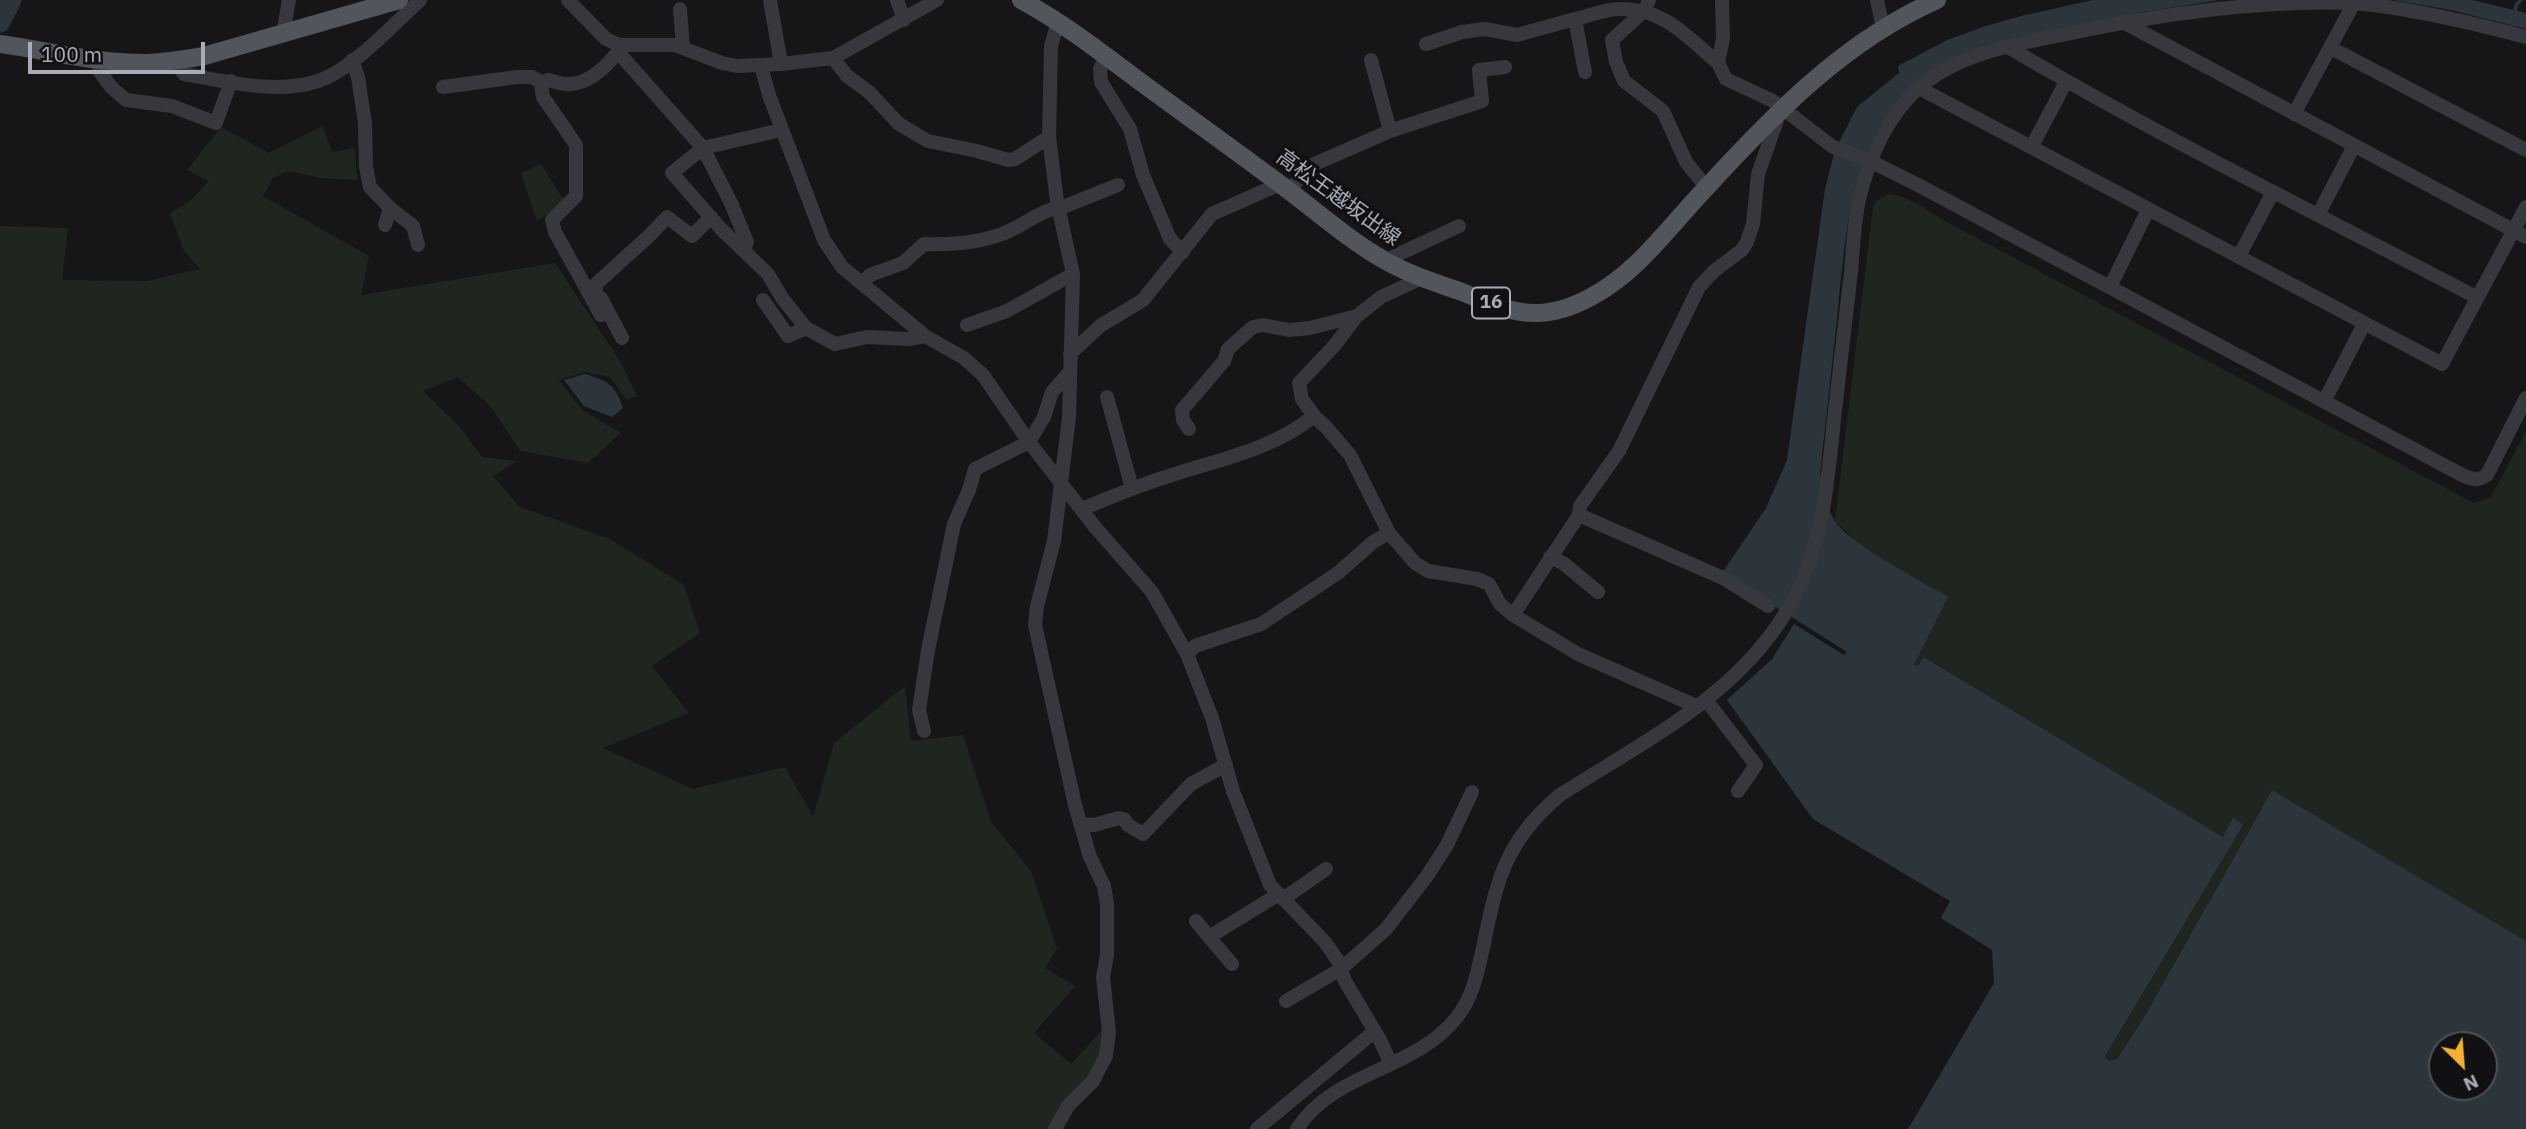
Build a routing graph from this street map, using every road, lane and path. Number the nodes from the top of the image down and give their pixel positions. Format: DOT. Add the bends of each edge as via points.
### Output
graph roads {
  1 [pos="289,0"];
  2 [pos="399,0"];
  3 [pos="419,0"];
  4 [pos="568,0"];
  5 [pos="770,0"];
  6 [pos="897,0"];
  7 [pos="937,0"];
  8 [pos="1722,0"];
  9 [pos="1877,0"];
  10 [pos="1937,0"];
  11 [pos="1032,3"];
  12 [pos="2354,3"];
  13 [pos="1647,5"];
  14 [pos="680,9"];
  15 [pos="1575,19"];
  16 [pos="904,20"];
  17 [pos="1058,22"];
  18 [pos="2123,22"];
  19 [pos="1883,28"];
  20 [pos="283,34"];
  21 [pos="2526,37"];
  22 [pos="0,44"];
  23 [pos="1426,44"];
  24 [pos="2008,47"];
  25 [pos="683,48"];
  26 [pos="2331,48"];
  27 [pos="621,49"];
  28 [pos="1106,56"];
  29 [pos="97,58"];
  30 [pos="833,58"];
  31 [pos="352,60"];
  32 [pos="1371,60"];
  33 [pos="174,61"];
  34 [pos="1718,63"];
  35 [pos="781,64"];
  36 [pos="761,66"];
  37 [pos="1505,66"];
  38 [pos="1585,72"];
  39 [pos="231,81"];
  40 [pos="2066,82"];
  41 [pos="543,83"];
  42 [pos="443,87"];
  43 [pos="1919,88"];
  44 [pos="1782,108"];
  45 [pos="2294,114"];
  46 [pos="781,130"];
  47 [pos="1390,131"];
  48 [pos="1049,137"];
  49 [pos="2032,146"];
  50 [pos="2354,146"];
  51 [pos="703,148"];
  52 [pos="2526,150"];
  53 [pos="1867,161"];
  54 [pos="1118,185"];
  55 [pos="1706,187"];
  56 [pos="1285,188"];
  57 [pos="2273,192"];
  58 [pos="2526,207"];
  59 [pos="390,208"];
  60 [pos="1058,208"];
  61 [pos="2148,210"];
  62 [pos="2318,215"];
  63 [pos="711,217"];
  64 [pos="385,225"];
  65 [pos="1459,226"];
  66 [pos="2520,234"];
  67 [pos="418,245"];
  68 [pos="744,249"];
  69 [pos="1183,252"];
  70 [pos="2239,256"];
  71 [pos="1384,261"];
  72 [pos="1073,274"];
  73 [pos="1424,277"];
  74 [pos="862,283"];
  75 [pos="2110,287"];
  76 [pos="592,291"];
  77 [pos="2476,297"];
  78 [pos="762,300"];
  79 [pos="601,315"];
  80 [pos="1357,316"];
  81 [pos="2364,324"];
  82 [pos="967,325"];
  83 [pos="806,328"];
  84 [pos="925,336"];
  85 [pos="622,338"];
  86 [pos="1070,354"];
  87 [pos="1070,372"];
  88 [pos="1107,397"];
  89 [pos="2526,398"];
  90 [pos="2322,400"];
  91 [pos="1314,416"];
  92 [pos="1189,429"];
  93 [pos="1029,442"];
  94 [pos="1061,482"];
  95 [pos="1132,488"];
  96 [pos="1082,509"];
  97 [pos="1579,514"];
  98 [pos="1389,533"];
  99 [pos="1550,557"];
  100 [pos="1598,592"];
  101 [pos="1768,606"];
  102 [pos="1513,615"];
  103 [pos="1187,654"];
  104 [pos="1705,700"];
  105 [pos="924,731"];
  106 [pos="1226,765"];
  107 [pos="1738,791"];
  108 [pos="1472,792"];
  109 [pos="1080,824"];
  110 [pos="1326,869"];
  111 [pos="1281,896"];
  112 [pos="1196,921"];
  113 [pos="1209,937"];
  114 [pos="1232,964"];
  115 [pos="1341,969"];
  116 [pos="1286,1001"];
  117 [pos="1375,1031"];
  118 [pos="1391,1064"];
  119 [pos="1055,1129"];
  120 [pos="1257,1129"];
  121 [pos="1297,1129"];
  1 -- 20 [label="street"];
  2 -- 20 [label="main road"];
  3 -- 31 [label="street"];
  4 -- 27 [label="street"];
  5 -- 35 [label="street"];
  6 -- 16 [label="street"];
  7 -- 16 [label="street"];
  8 -- 34 [label="street"];
  9 -- 19 [label="street"];
  10 -- 19 [label="main road, 高松王越坂出線 / 16"];
  11 -- 17 [label="main road, 高松王越坂出線 / 16"];
  12 -- 18 [label="street" via="2248,5"];
  12 -- 21 [label="street"];
  12 -- 26 [label="street"];
  13 -- 15 [label="street"];
  13 -- 34 [label="street"];
  13 -- 55 [label="street" via="1612,40 1618,71 1663,111 1686,162"];
  14 -- 25 [label="street"];
  15 -- 23 [label="street" via="1517,35 1485,29"];
  15 -- 38 [label="street"];
  16 -- 30 [label="street"];
  17 -- 28 [label="main road, 高松王越坂出線 / 16"];
  17 -- 48 [label="street" via="1051,46"];
  18 -- 24 [label="street"];
  18 -- 45 [label="street"];
  19 -- 44 [label="main road, 高松王越坂出線 / 16"];
  20 -- 33 [label="main road"];
  22 -- 29 [label="main road"];
  24 -- 40 [label="street"];
  24 -- 43 [label="street" via="1968,57"];
  25 -- 27 [label="street" via="662,44"];
  25 -- 36 [label="street" via="722,63"];
  26 -- 45 [label="street"];
  26 -- 52 [label="street"];
  27 -- 41 [label="street" via="593,76 570,84"];
  27 -- 51 [label="street"];
  28 -- 56 [label="main road, 高松王越坂出線 / 16"];
  28 -- 69 [label="street" via="1101,82 1130,129 1143,175 1170,239"];
  29 -- 33 [label="main road"];
  29 -- 39 [label="street" via="100,72 126,100 172,106 216,123"];
  30 -- 35 [label="street"];
  30 -- 48 [label="street" via="899,124 928,141 1008,160"];
  31 -- 39 [label="street" via="321,80 301,85 274,87"];
  31 -- 59 [label="street" via="363,111 370,187"];
  32 -- 47 [label="street"];
  33 -- 39 [label="street" via="184,74"];
  34 -- 44 [label="street" via="1726,79"];
  35 -- 36 [label="street"];
  36 -- 46 [label="street"];
  37 -- 47 [label="street" via="1479,71 1482,101"];
  40 -- 49 [label="street"];
  40 -- 57 [label="street"];
  41 -- 42 [label="street" via="532,76"];
  41 -- 76 [label="street" via="543,97 576,145 576,197 552,220"];
  43 -- 49 [label="street"];
  43 -- 53 [label="street" via="1897,112"];
  44 -- 53 [label="street" via="1834,147"];
  44 -- 55 [label="main road, 高松王越坂出線 / 16"];
  44 -- 97 [label="street" via="1758,174 1747,242 1699,287 1619,451"];
  45 -- 50 [label="street"];
  46 -- 51 [label="street"];
  46 -- 74 [label="street" via="824,240 842,267"];
  47 -- 56 [label="street" via="1310,166"];
  48 -- 60 [label="street"];
  49 -- 61 [label="street"];
  50 -- 62 [label="street"];
  50 -- 66 [label="street"];
  51 -- 63 [label="street" via="671,173"];
  51 -- 68 [label="street" via="747,242"];
  53 -- 75 [label="street"];
  53 -- 104 [label="street" via="1858,202 1829,469 1813,553 1794,598 1764,646"];
  54 -- 60 [label="street"];
  55 -- 73 [label="main road, 高松王越坂出線 / 16" via="1636,264 1584,301 1561,309 1538,313 1513,310"];
  56 -- 69 [label="street" via="1212,214"];
  56 -- 71 [label="main road, 高松王越坂出線 / 16"];
  57 -- 62 [label="street"];
  57 -- 70 [label="street"];
  58 -- 66 [label="street"];
  59 -- 64 [label="street"];
  59 -- 67 [label="street" via="413,226"];
  60 -- 72 [label="street"];
  60 -- 74 [label="street" via="1007,232 969,243 924,244 903,263 870,275"];
  61 -- 70 [label="street"];
  61 -- 75 [label="street"];
  62 -- 77 [label="street"];
  63 -- 68 [label="street"];
  63 -- 76 [label="street" via="692,236 667,217"];
  65 -- 71 [label="street"];
  66 -- 77 [label="street"];
  68 -- 83 [label="street"];
  69 -- 86 [label="street" via="1143,300 1100,326"];
  70 -- 81 [label="street"];
  71 -- 73 [label="main road, 高松王越坂出線 / 16"];
  72 -- 82 [label="street" via="1007,312"];
  72 -- 86 [label="street"];
  73 -- 80 [label="street" via="1381,297"];
  74 -- 84 [label="street"];
  75 -- 90 [label="street"];
  76 -- 79 [label="street"];
  76 -- 85 [label="street"];
  77 -- 81 [label="street" via="2442,363"];
  78 -- 83 [label="street" via="788,336"];
  80 -- 91 [label="street" via="1299,383 1302,399"];
  80 -- 92 [label="street" via="1310,328 1253,327 1228,349 1182,410"];
  81 -- 90 [label="street"];
  83 -- 84 [label="street" via="835,344 867,337"];
  84 -- 93 [label="street" via="964,358 983,375"];
  86 -- 87 [label="street"];
  87 -- 93 [label="street" via="1052,392"];
  87 -- 94 [label="street"];
  88 -- 95 [label="street"];
  89 -- 90 [label="street" via="2487,475 2473,480"];
  91 -- 95 [label="street" via="1239,454"];
  91 -- 98 [label="street" via="1350,455"];
  93 -- 94 [label="street"];
  93 -- 105 [label="street" via="971,476 954,524 928,650 919,710"];
  94 -- 96 [label="street"];
  94 -- 109 [label="street" via="1054,541 1035,625"];
  95 -- 96 [label="street"];
  96 -- 103 [label="street" via="1152,592"];
  97 -- 99 [label="street"];
  97 -- 101 [label="street" via="1723,578"];
  98 -- 102 [label="street" via="1428,571 1489,584 1500,604"];
  98 -- 103 [label="street" via="1261,624 1195,646"];
  99 -- 100 [label="street"];
  99 -- 102 [label="street"];
  102 -- 104 [label="street" via="1578,654"];
  103 -- 106 [label="street"];
  104 -- 107 [label="street" via="1756,765"];
  104 -- 118 [label="street" via="1540,811 1506,860 1478,973 1464,1007 1441,1034"];
  106 -- 109 [label="street" via="1191,784 1143,834 1119,818"];
  106 -- 111 [label="street" via="1270,885"];
  108 -- 115 [label="street" via="1427,876 1386,929"];
  109 -- 119 [label="street" via="1107,904 1103,977 1109,1032 1106,1056 1093,1081"];
  110 -- 111 [label="street"];
  111 -- 113 [label="street"];
  111 -- 115 [label="street" via="1325,942"];
  112 -- 113 [label="street"];
  113 -- 114 [label="street"];
  115 -- 116 [label="street"];
  115 -- 117 [label="street"];
  117 -- 118 [label="street"];
  117 -- 120 [label="street"];
  118 -- 121 [label="street" via="1337,1090 1316,1105"];
}
